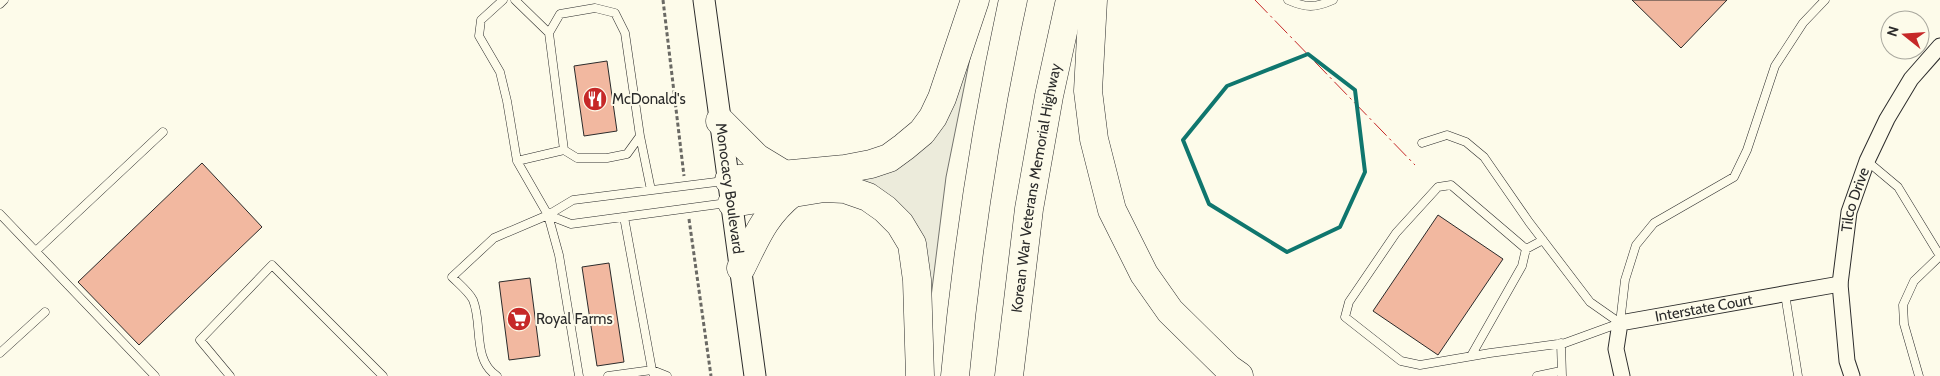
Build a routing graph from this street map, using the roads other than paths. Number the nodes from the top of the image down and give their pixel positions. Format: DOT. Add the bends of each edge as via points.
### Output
graph roads {
  1 [pos="4,0"];
  2 [pos="503,0"];
  3 [pos="516,0"];
  4 [pos="704,0"];
  5 [pos="975,0"];
  6 [pos="1013,0"];
  7 [pos="1070,0"];
  8 [pos="1093,0"];
  9 [pos="1288,0"];
  10 [pos="1333,0"];
  11 [pos="1825,0"];
  12 [pos="0,4"];
  13 [pos="549,33"];
  14 [pos="1940,46"];
  15 [pos="720,121"];
  16 [pos="163,132"];
  17 [pos="640,136"];
  18 [pos="1422,143"];
  19 [pos="564,150"];
  20 [pos="517,161"];
  21 [pos="1867,161"];
  22 [pos="789,184"];
  23 [pos="651,190"];
  24 [pos="730,192"];
  25 [pos="0,214"];
  26 [pos="548,215"];
  27 [pos="624,217"];
  28 [pos="1543,240"];
  29 [pos="1526,249"];
  30 [pos="36,251"];
  31 [pos="1940,256"];
  32 [pos="741,268"];
  33 [pos="1840,284"];
  34 [pos="1785,294"];
  35 [pos="45,312"];
  36 [pos="1620,323"];
  37 [pos="1561,344"];
  38 [pos="0,353"];
  39 [pos="1470,356"];
  40 [pos="653,373"];
  41 [pos="1561,373"];
  42 [pos="155,376"];
  43 [pos="230,376"];
  44 [pos="383,376"];
  45 [pos="496,376"];
  46 [pos="579,376"];
  47 [pos="608,376"];
  48 [pos="667,376"];
  49 [pos="755,376"];
  50 [pos="920,376"];
  51 [pos="955,376"];
  52 [pos="1009,376"];
  53 [pos="1239,376"];
  54 [pos="1537,376"];
  55 [pos="1622,376"];
  56 [pos="1798,376"];
  57 [pos="1852,376"];
  58 [pos="1919,376"];
  1 -- 12 [label="lane"];
  2 -- 20 [label="lane" via="481,20 479,36 500,72"];
  3 -- 13 [label="lane"];
  4 -- 15 [label="main road, Monocacy Boulevard"];
  5 -- 22 [label="highway" via="942,98 922,132 889,158"];
  6 -- 51 [label="highway" via="975,200"];
  7 -- 52 [label="highway, Korean War Veterans Memorial Highway" via="1029,209"];
  8 -- 53 [label="highway" via="1088,91 1094,139 1112,210 1144,274 1170,311"];
  9 -- 10 [label="lane" via="1308,7"];
  11 -- 36 [label="lane" via="1803,23 1775,66 1747,150 1734,177 1654,223 1636,246 1625,280"];
  13 -- 17 [label="lane" via="560,14 595,8 615,13 625,33"];
  13 -- 19 [label="lane"];
  14 -- 21 [label="street, Tilco Drive" via="1911,79"];
  15 -- 22 [label="highway" via="756,158"];
  15 -- 24 [label="main road, Monocacy Boulevard"];
  16 -- 30 [label="lane"];
  17 -- 19 [label="lane" via="627,154 607,158 577,158"];
  17 -- 23 [label="lane"];
  18 -- 28 [label="lane" via="1447,136 1466,142 1484,157"];
  19 -- 20 [label="lane"];
  20 -- 26 [label="lane"];
  21 -- 31 [label="lane" via="1898,187"];
  21 -- 33 [label="street, Tilco Drive" via="1849,212"];
  22 -- 24 [label="highway"];
  22 -- 32 [label="highway" via="767,216"];
  22 -- 50 [label="highway" via="845,189 868,197 900,224 912,244 917,280"];
  23 -- 24 [label="lane"];
  23 -- 26 [label="lane" via="573,200"];
  24 -- 27 [label="lane"];
  24 -- 32 [label="main road, Monocacy Boulevard"];
  25 -- 30 [label="lane"];
  26 -- 27 [label="lane" via="571,224"];
  26 -- 45 [label="lane" via="494,238 452,277 472,297 482,356 488,371"];
  26 -- 46 [label="lane" via="559,255"];
  27 -- 40 [label="lane"];
  28 -- 29 [label="lane"];
  28 -- 36 [label="lane" via="1590,302"];
  29 -- 39 [label="lane" via="1522,266"];
  29 -- 39 [label="lane" via="1450,185 1438,187 1396,233 1349,302 1345,318 1401,361 1420,365"];
  30 -- 42 [label="lane"];
  31 -- 58 [label="lane" via="1914,281 1903,305 1904,324"];
  32 -- 49 [label="main road, Monocacy Boulevard"];
  33 -- 34 [label="street, Interstate Court"];
  33 -- 57 [label="street, Tilco Drive" via="1847,361"];
  34 -- 36 [label="street, Interstate Court"];
  34 -- 56 [label="lane"];
  35 -- 38 [label="lane"];
  36 -- 37 [label="lane"];
  36 -- 55 [label="street" via="1616,349"];
  37 -- 39 [label="lane"];
  37 -- 41 [label="lane"];
  40 -- 47 [label="lane"];
  40 -- 48 [label="lane"];
  41 -- 54 [label="lane"];
  43 -- 44 [label="lane" via="200,340 272,265"];
}
